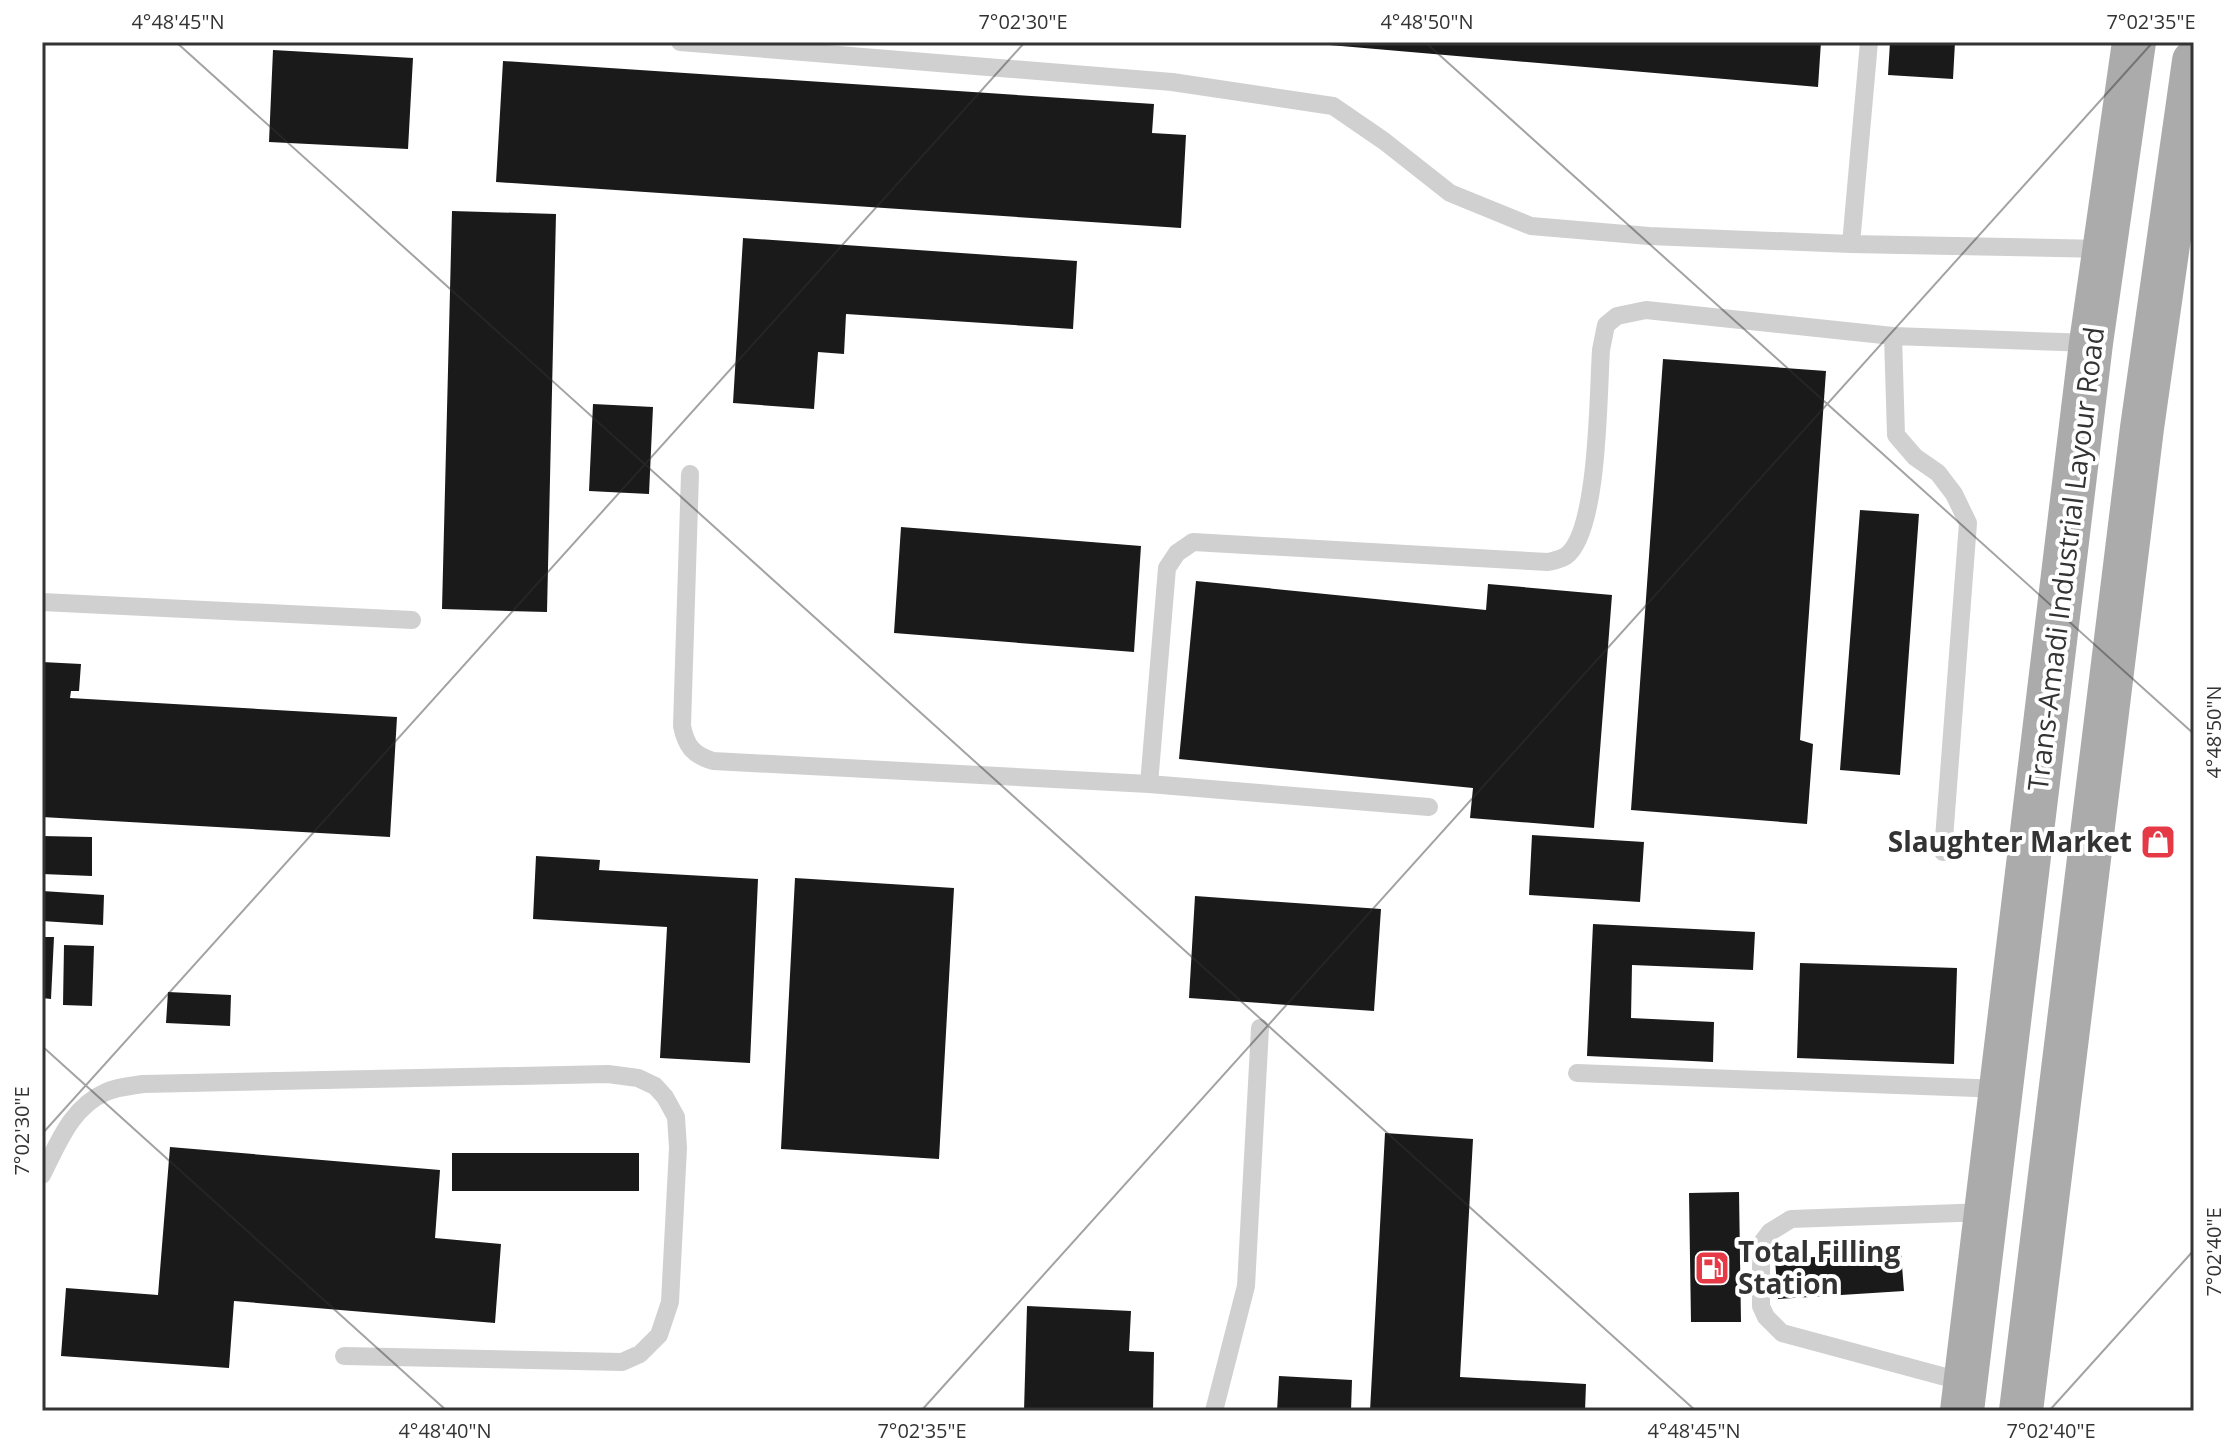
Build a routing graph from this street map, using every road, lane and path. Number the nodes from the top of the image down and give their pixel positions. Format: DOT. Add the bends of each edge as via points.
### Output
graph roads {
  1 [pos="680,42"];
  2 [pos="1869,42"];
  3 [pos="2134,42"];
  4 [pos="2194,61"];
  5 [pos="1851,244"];
  6 [pos="2104,249"];
  7 [pos="1893,336"];
  8 [pos="2091,343"];
  9 [pos="690,474"];
  10 [pos="42,602"];
  11 [pos="412,620"];
  12 [pos="1149,784"];
  13 [pos="1429,807"];
  14 [pos="1943,852"];
  15 [pos="1260,1028"];
  16 [pos="1577,1073"];
  17 [pos="2003,1089"];
  18 [pos="42,1175"];
  19 [pos="1987,1212"];
  20 [pos="344,1356"];
  21 [pos="2027,1368"];
  22 [pos="1958,1385"];
  23 [pos="1214,1411"];
  24 [pos="2021,1411"];
  25 [pos="2035,1411"];
  1 -- 5 [label="lane" via="1172,82 1333,106 1450,193 1531,226"];
  2 -- 5 [label="lane"];
  3 -- 6 [label="main road, Trans-Amadi Industrial Layour Road"];
  4 -- 21 [label="main road" via="2142,428"];
  5 -- 6 [label="lane"];
  6 -- 8 [label="main road, Trans-Amadi Industrial Layour Road"];
  7 -- 8 [label="lane"];
  7 -- 12 [label="lane" via="1646,310 1617,316 1606,325 1601,350 1589,509 1579,539 1566,556 1548,562 1193,542 1167,568"];
  7 -- 14 [label="lane" via="1896,435 1938,473 1968,523"];
  8 -- 17 [label="main road, Trans-Amadi Industrial Layour Road"];
  9 -- 12 [label="lane" via="682,726 686,744 697,756 713,761"];
  10 -- 11 [label="lane"];
  12 -- 13 [label="lane"];
  15 -- 23 [label="lane" via="1246,1286"];
  16 -- 17 [label="lane"];
  17 -- 19 [label="main road, Trans-Amadi Industrial Layour Road"];
  18 -- 20 [label="lane" via="67,1125 87,1102 108,1091 143,1084 608,1074 638,1078 665,1097 676,1117 678,1148 670,1302 659,1335 640,1354 622,1362"];
  19 -- 22 [label="main road, Trans-Amadi Industrial Layour Road"];
  19 -- 22 [label="lane" via="1791,1219 1761,1244 1761,1306 1782,1333"];
  21 -- 24 [label="main road"];
  21 -- 25 [label="main road"];
}
